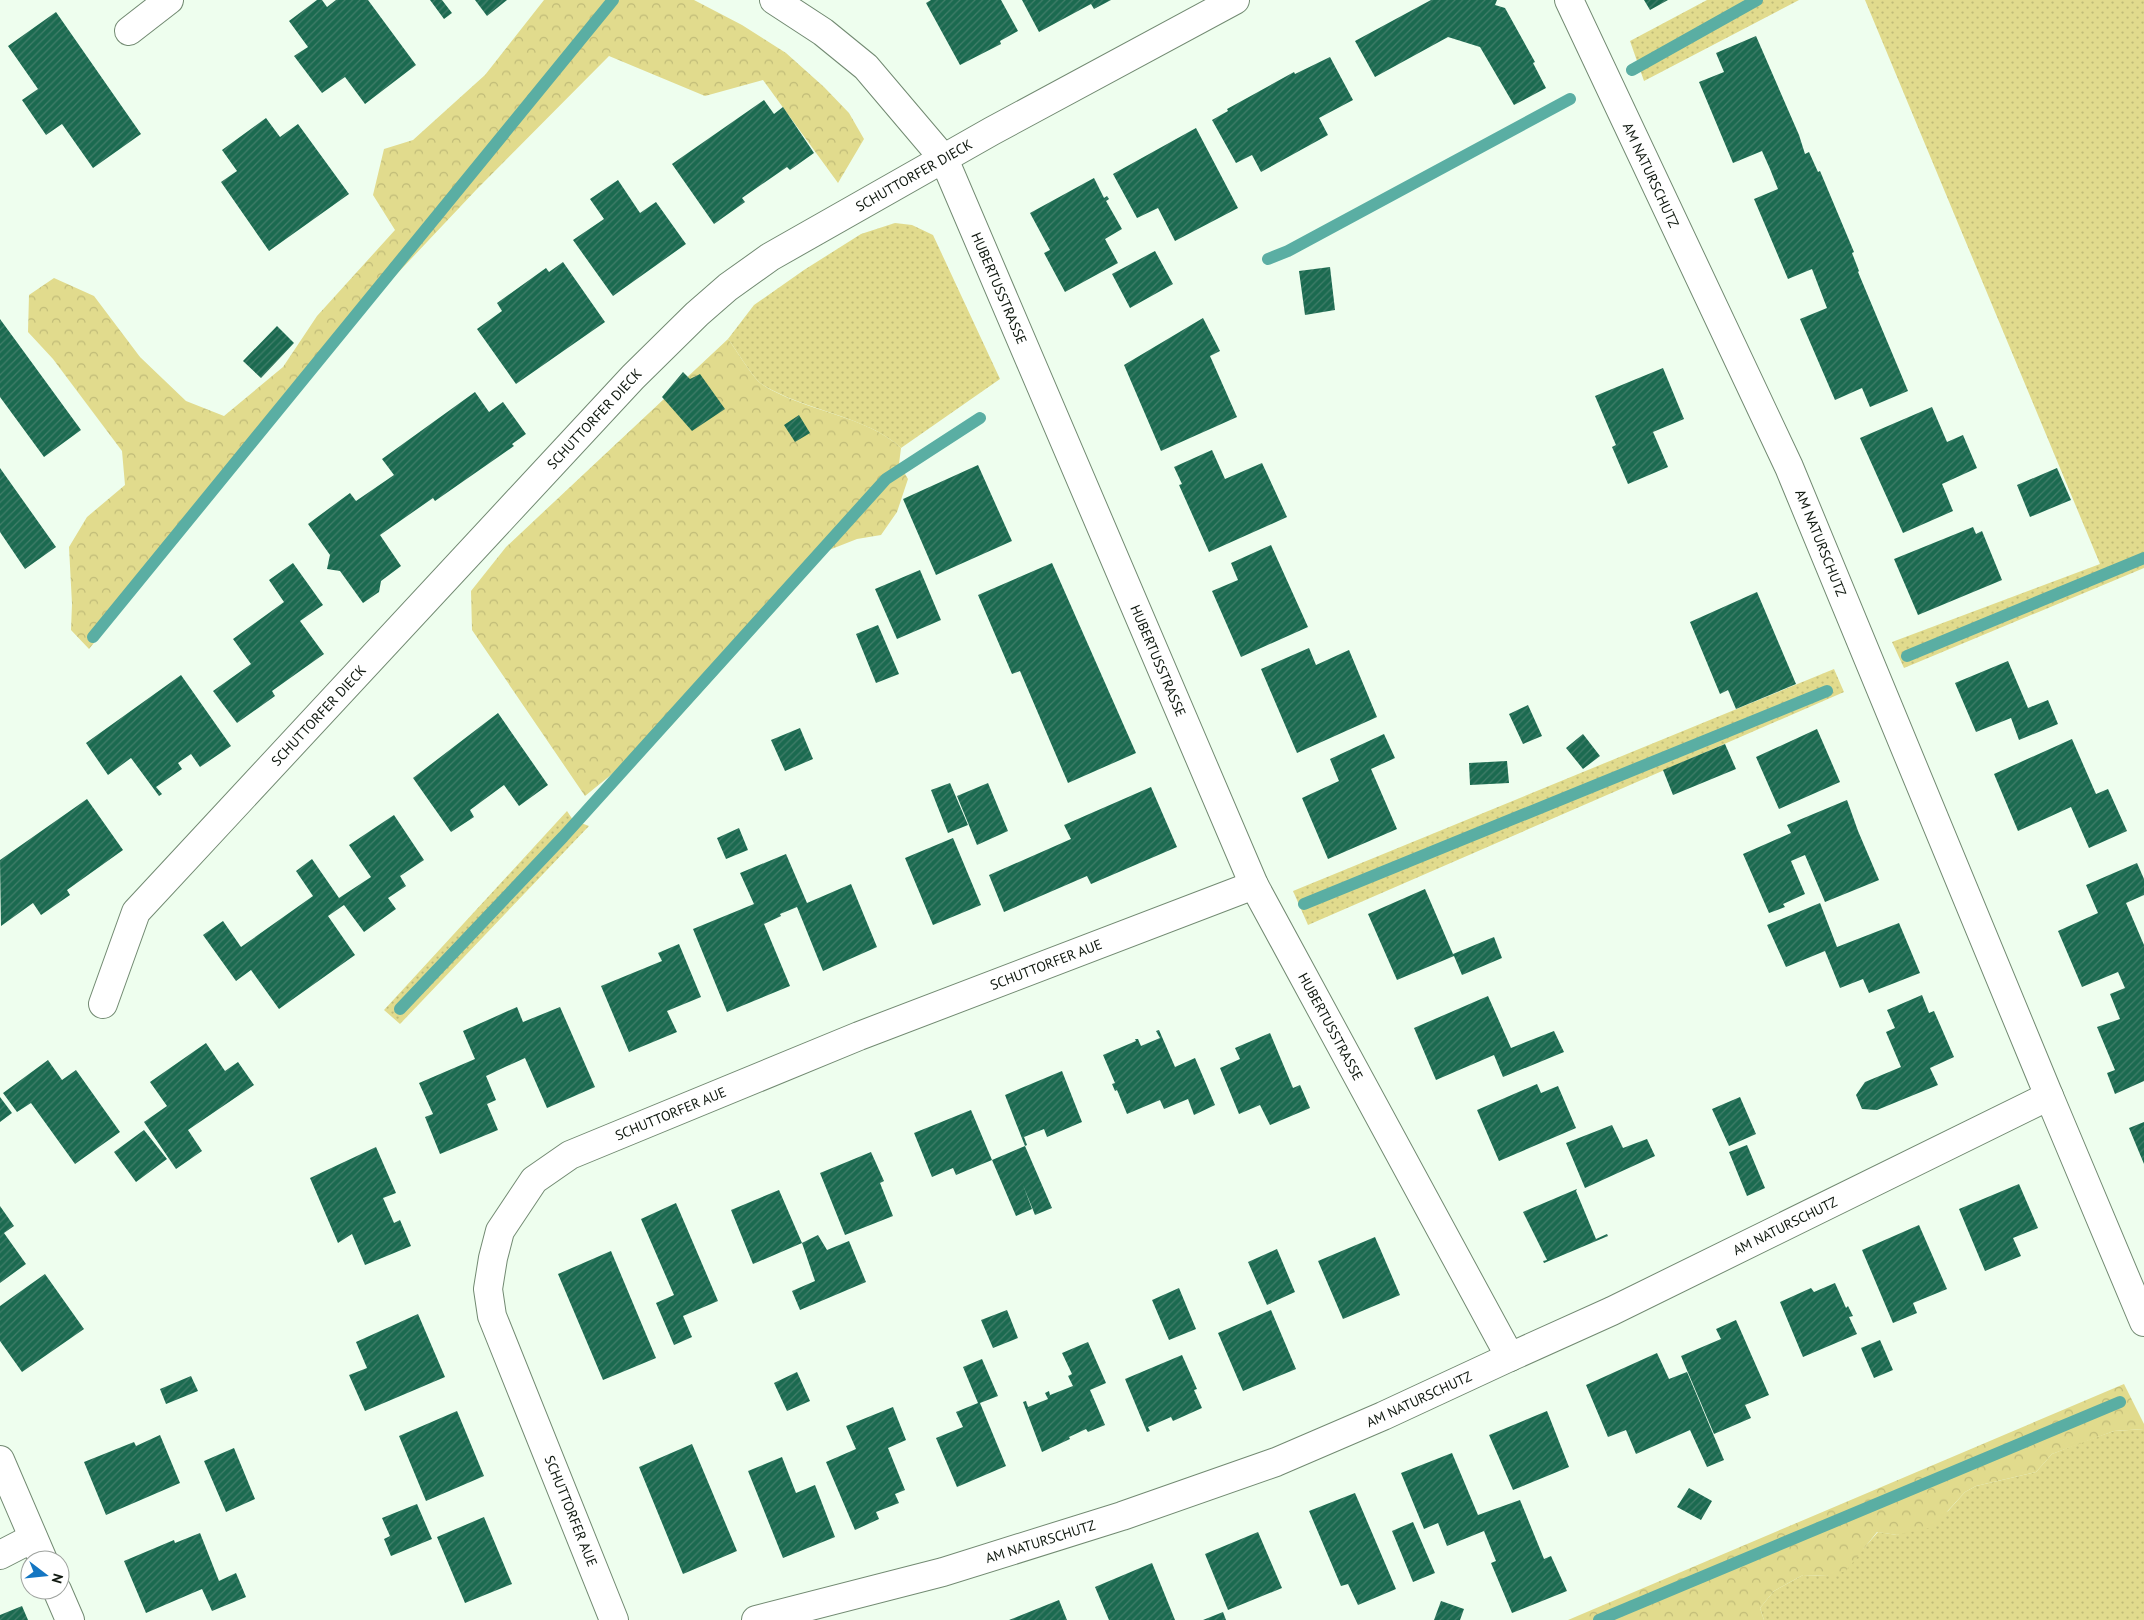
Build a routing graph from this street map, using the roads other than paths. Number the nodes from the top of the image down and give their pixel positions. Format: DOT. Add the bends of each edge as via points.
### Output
graph roads {
  1 [pos="169,0"];
  2 [pos="774,0"];
  3 [pos="1235,0"];
  4 [pos="1569,0"];
  5 [pos="129,31"];
  6 [pos="944,159"];
  7 [pos="1254,885"];
  8 [pos="104,1004"];
  9 [pos="2049,1096"];
  10 [pos="2144,1322"];
  11 [pos="1510,1357"];
  12 [pos="0,1460"];
  13 [pos="38,1549"];
  14 [pos="0,1555"];
  15 [pos="61,1600"];
  16 [pos="70,1620"];
  17 [pos="614,1620"];
  18 [pos="756,1620"];
  1 -- 5 [label="street"];
  2 -- 6 [label="street, HUBERTUSSTRASSE" via="823,32 866,67"];
  3 -- 6 [label="street, SCHUTTORFER DIECK"];
  4 -- 9 [label="street, AM NATURSCHUTZ" via="1789,466"];
  6 -- 7 [label="street, HUBERTUSSTRASSE"];
  6 -- 8 [label="street, SCHUTTORFER DIECK" via="770,257 697,314 633,377 136,912"];
  7 -- 11 [label="street, HUBERTUSSTRASSE"];
  7 -- 17 [label="street, SCHUTTORFER AUE" via="814,1055 570,1155 534,1180 500,1231 488,1289 492,1316"];
  9 -- 10 [label="street, AM NATURSCHUTZ"];
  9 -- 11 [label="street, AM NATURSCHUTZ" via="1612,1311"];
  11 -- 18 [label="street, AM NATURSCHUTZ" via="1276,1462 1122,1516 943,1572"];
  12 -- 13 [label="street"];
  13 -- 14 [label="street"];
  15 -- 16 [label="street"];
}
